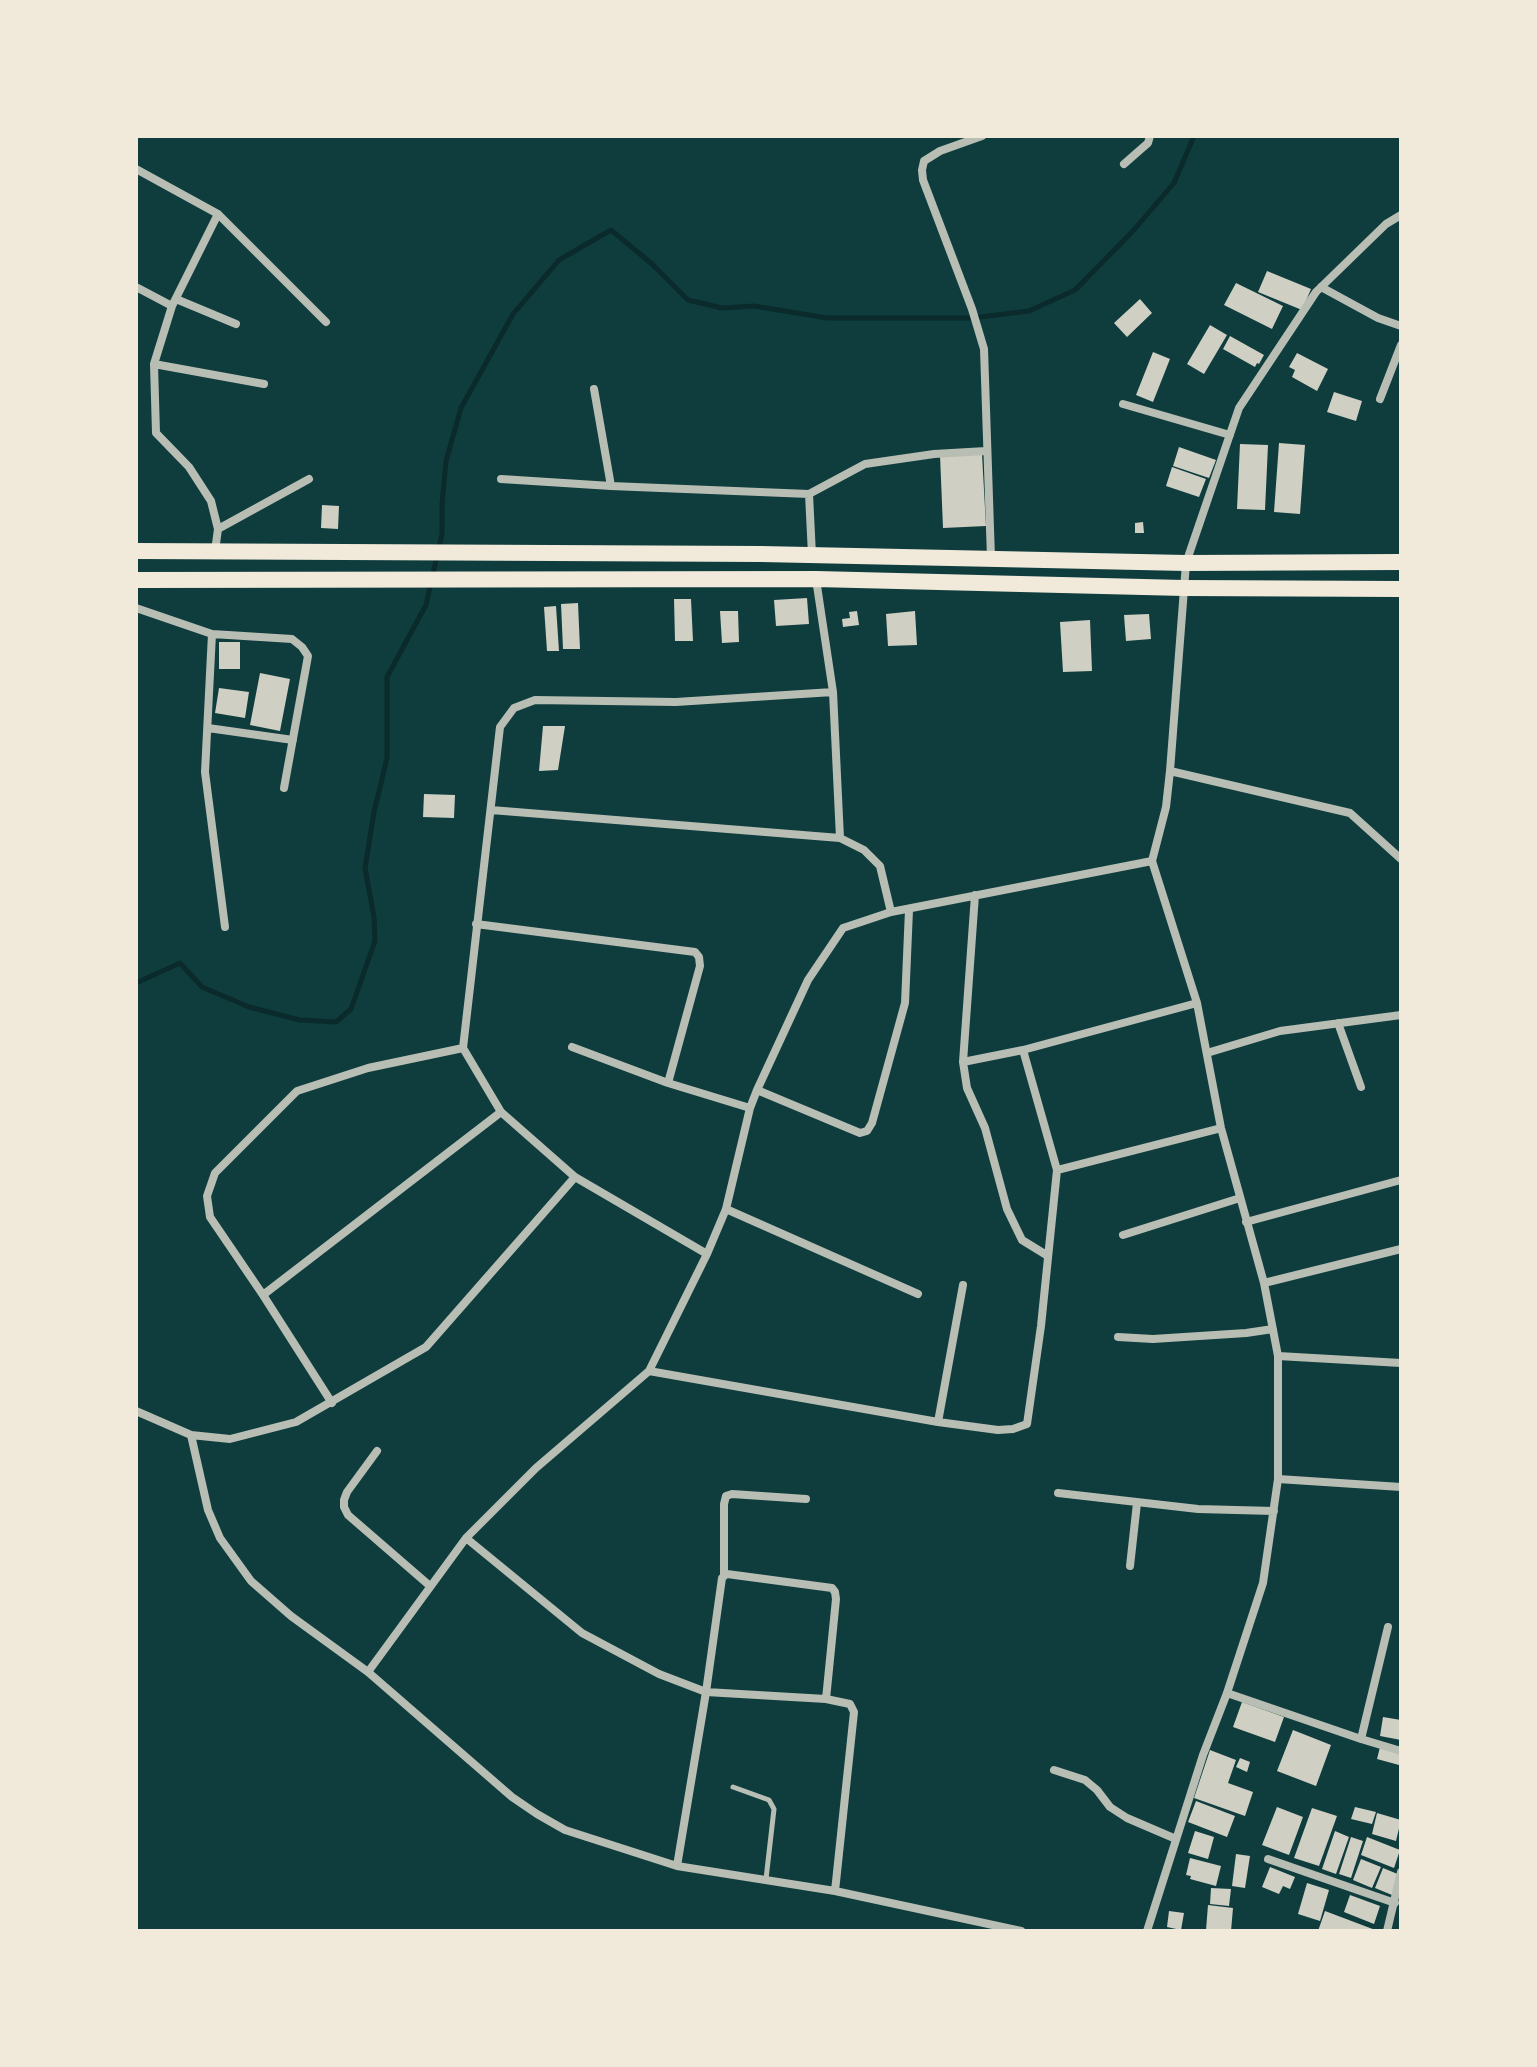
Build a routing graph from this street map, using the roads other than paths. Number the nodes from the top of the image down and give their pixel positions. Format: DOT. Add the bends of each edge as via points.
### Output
graph roads {
  1 [pos="982,136"];
  2 [pos="1150,136"];
  3 [pos="1124,164"];
  4 [pos="136,169"];
  5 [pos="218,214"];
  6 [pos="1401,215"];
  7 [pos="136,287"];
  8 [pos="1321,287"];
  9 [pos="174,302"];
  10 [pos="326,322"];
  11 [pos="236,324"];
  12 [pos="1401,326"];
  13 [pos="1401,345"];
  14 [pos="154,364"];
  15 [pos="264,384"];
  16 [pos="594,389"];
  17 [pos="1380,399"];
  18 [pos="1123,404"];
  19 [pos="1230,435"];
  20 [pos="986,451"];
  21 [pos="309,479"];
  22 [pos="501,479"];
  23 [pos="611,486"];
  24 [pos="809,494"];
  25 [pos="218,529"];
  26 [pos="136,551"];
  27 [pos="215,551"];
  28 [pos="812,555"];
  29 [pos="991,558"];
  30 [pos="1401,562"];
  31 [pos="1186,563"];
  32 [pos="816,579"];
  33 [pos="136,580"];
  34 [pos="1184,588"];
  35 [pos="1401,589"];
  36 [pos="136,608"];
  37 [pos="212,634"];
  38 [pos="833,692"];
  39 [pos="208,728"];
  40 [pos="293,740"];
  41 [pos="1170,771"];
  42 [pos="284,788"];
  43 [pos="491,810"];
  44 [pos="840,838"];
  45 [pos="1401,859"];
  46 [pos="1152,861"];
  47 [pos="975,895"];
  48 [pos="909,910"];
  49 [pos="891,912"];
  50 [pos="476,924"];
  51 [pos="225,927"];
  52 [pos="1197,1003"];
  53 [pos="1401,1015"];
  54 [pos="1338,1023"];
  55 [pos="572,1047"];
  56 [pos="463,1048"];
  57 [pos="1023,1050"];
  58 [pos="1207,1053"];
  59 [pos="963,1062"];
  60 [pos="668,1083"];
  61 [pos="1361,1087"];
  62 [pos="757,1090"];
  63 [pos="750,1108"];
  64 [pos="501,1112"];
  65 [pos="1221,1128"];
  66 [pos="1057,1170"];
  67 [pos="575,1177"];
  68 [pos="1401,1180"];
  69 [pos="1240,1198"];
  70 [pos="726,1209"];
  71 [pos="1246,1222"];
  72 [pos="1123,1235"];
  73 [pos="1401,1249"];
  74 [pos="707,1254"];
  75 [pos="1048,1256"];
  76 [pos="1264,1283"];
  77 [pos="963,1285"];
  78 [pos="918,1294"];
  79 [pos="263,1295"];
  80 [pos="1273,1329"];
  81 [pos="1118,1337"];
  82 [pos="1278,1356"];
  83 [pos="1401,1363"];
  84 [pos="649,1371"];
  85 [pos="332,1403"];
  86 [pos="136,1411"];
  87 [pos="938,1422"];
  88 [pos="191,1435"];
  89 [pos="377,1451"];
  90 [pos="1278,1479"];
  91 [pos="1401,1487"];
  92 [pos="1058,1493"];
  93 [pos="806,1499"];
  94 [pos="1137,1503"];
  95 [pos="1274,1511"];
  96 [pos="466,1538"];
  97 [pos="1130,1566"];
  98 [pos="724,1576"];
  99 [pos="430,1586"];
  100 [pos="1388,1627"];
  101 [pos="368,1672"];
  102 [pos="706,1692"];
  103 [pos="1227,1693"];
  104 [pos="826,1699"];
  105 [pos="1361,1739"];
  106 [pos="1401,1751"];
  107 [pos="1054,1770"];
  108 [pos="733,1787"];
  109 [pos="1176,1839"];
  110 [pos="1268,1859"];
  111 [pos="677,1866"];
  112 [pos="1401,1872"];
  113 [pos="766,1880"];
  114 [pos="835,1891"];
  115 [pos="1395,1903"];
  116 [pos="1021,1931"];
  117 [pos="1147,1931"];
  118 [pos="1387,1931"];
  1 -- 20 [label="street" via="940,151 924,161 922,170 983,339"];
  2 -- 3 [label="street"];
  4 -- 5 [label="street"];
  5 -- 9 [label="street"];
  5 -- 10 [label="street"];
  6 -- 8 [label="street"];
  7 -- 9 [label="street"];
  8 -- 12 [label="street"];
  8 -- 19 [label="street" via="1239,408"];
  9 -- 11 [label="street"];
  9 -- 14 [label="street"];
  13 -- 17 [label="street"];
  14 -- 15 [label="street"];
  14 -- 25 [label="street" via="156,433 189,467 211,501"];
  16 -- 23 [label="street"];
  18 -- 19 [label="street"];
  19 -- 31 [label="street"];
  20 -- 24 [label="street" via="865,464"];
  20 -- 29 [label="street"];
  21 -- 25 [label="street"];
  22 -- 23 [label="street"];
  23 -- 24 [label="street"];
  24 -- 28 [label="street"];
  25 -- 27 [label="street"];
  26 -- 27 [label="main road"];
  27 -- 28 [label="main road"];
  28 -- 29 [label="main road"];
  29 -- 31 [label="main road"];
  30 -- 31 [label="main road"];
  31 -- 34 [label="street"];
  32 -- 33 [label="main road"];
  32 -- 34 [label="main road"];
  32 -- 38 [label="street"];
  34 -- 35 [label="main road"];
  34 -- 41 [label="street"];
  36 -- 37 [label="street"];
  37 -- 39 [label="street"];
  37 -- 40 [label="street" via="292,639 302,647 308,656"];
  38 -- 43 [label="street" via="676,702 535,700 514,708 500,727"];
  38 -- 44 [label="street"];
  39 -- 40 [label="street"];
  39 -- 51 [label="street" via="205,772"];
  40 -- 42 [label="street"];
  41 -- 45 [label="street" via="1350,813"];
  41 -- 46 [label="street"];
  43 -- 44 [label="street"];
  43 -- 50 [label="street"];
  44 -- 49 [label="street" via="880,866"];
  46 -- 47 [label="street"];
  46 -- 52 [label="street"];
  47 -- 48 [label="street"];
  47 -- 59 [label="street"];
  48 -- 49 [label="street"];
  48 -- 62 [label="street" via="905,1003 867,1131 860,1133"];
  49 -- 62 [label="street" via="843,928 808,980"];
  50 -- 56 [label="street"];
  50 -- 60 [label="street" via="695,952 700,966"];
  52 -- 57 [label="street"];
  52 -- 58 [label="street"];
  53 -- 54 [label="street"];
  54 -- 58 [label="street" via="1280,1031"];
  54 -- 61 [label="street"];
  55 -- 60 [label="street"];
  56 -- 64 [label="street"];
  56 -- 79 [label="street" via="368,1068 297,1091 215,1173 207,1196 210,1217"];
  57 -- 59 [label="street"];
  57 -- 66 [label="street"];
  58 -- 65 [label="street"];
  59 -- 75 [label="street" via="1007,1209 1022,1240"];
  60 -- 63 [label="street"];
  62 -- 63 [label="street"];
  63 -- 70 [label="street"];
  64 -- 67 [label="street"];
  64 -- 79 [label="street"];
  65 -- 66 [label="street"];
  65 -- 69 [label="street"];
  66 -- 75 [label="street"];
  67 -- 74 [label="street"];
  67 -- 85 [label="street" via="426,1347"];
  68 -- 71 [label="street"];
  69 -- 71 [label="street"];
  69 -- 72 [label="street"];
  70 -- 74 [label="street"];
  70 -- 78 [label="street"];
  71 -- 76 [label="street"];
  73 -- 76 [label="street"];
  74 -- 84 [label="street"];
  75 -- 87 [label="street" via="1027,1424 998,1430"];
  76 -- 80 [label="street"];
  77 -- 87 [label="street"];
  79 -- 85 [label="street"];
  80 -- 81 [label="street"];
  80 -- 82 [label="street"];
  82 -- 83 [label="street"];
  82 -- 90 [label="street"];
  84 -- 87 [label="street"];
  84 -- 96 [label="street" via="536,1468"];
  85 -- 88 [label="street" via="296,1422 230,1439"];
  86 -- 88 [label="street"];
  88 -- 101 [label="street" via="208,1510 220,1538 251,1581"];
  89 -- 99 [label="street" via="347,1492 344,1507"];
  90 -- 91 [label="street"];
  90 -- 95 [label="street"];
  92 -- 94 [label="street"];
  93 -- 98 [label="street" via="726,1496"];
  94 -- 95 [label="street"];
  94 -- 97 [label="street"];
  95 -- 103 [label="street" via="1263,1583"];
  96 -- 99 [label="street"];
  96 -- 102 [label="street" via="582,1633"];
  98 -- 102 [label="street"];
  98 -- 104 [label="street" via="832,1588 836,1599"];
  99 -- 101 [label="street"];
  100 -- 105 [label="street"];
  101 -- 111 [label="street" via="537,1814 565,1830"];
  102 -- 104 [label="street"];
  102 -- 111 [label="street"];
  103 -- 105 [label="street"];
  103 -- 109 [label="street"];
  104 -- 114 [label="street" via="850,1704 854,1712"];
  105 -- 106 [label="street"];
  107 -- 109 [label="street" via="1085,1780 1118,1813"];
  108 -- 113 [label="lane" via="769,1800 774,1809"];
  109 -- 117 [label="street"];
  110 -- 115 [label="street"];
  111 -- 113 [label="street"];
  112 -- 115 [label="street"];
  113 -- 114 [label="street"];
  114 -- 116 [label="street"];
  115 -- 118 [label="street"];
}
